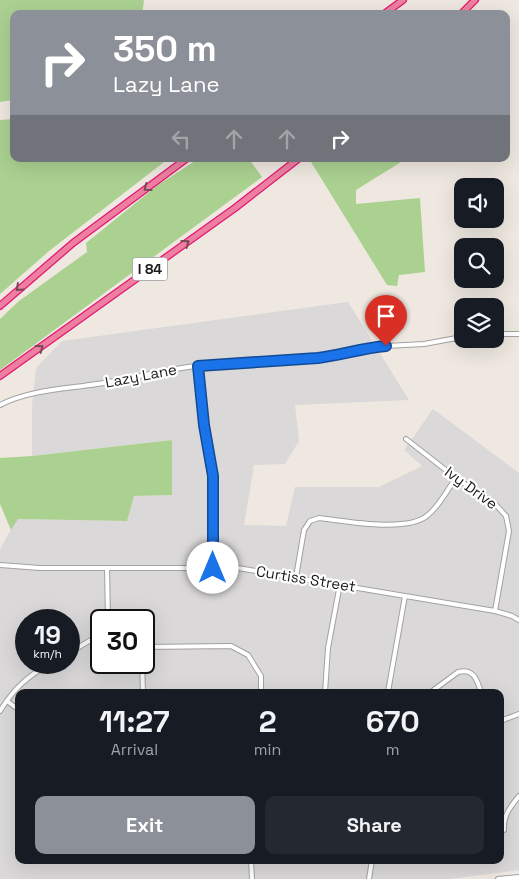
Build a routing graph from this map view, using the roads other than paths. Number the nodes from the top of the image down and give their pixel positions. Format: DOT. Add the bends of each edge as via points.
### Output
graph roads {
  1 [pos="403,0"];
  2 [pos="475,0"];
  3 [pos="389,10"];
  4 [pos="465,10"];
  5 [pos="182,162"];
  6 [pos="294,162"];
  7 [pos="0,306"];
  8 [pos="504,334"];
  9 [pos="519,334"];
  10 [pos="454,338"];
  11 [pos="198,366"];
  12 [pos="0,376"];
  13 [pos="0,405"];
  14 [pos="406,439"];
  15 [pos="456,478"];
  16 [pos="0,565"];
  17 [pos="107,568"];
  18 [pos="213,568"];
  19 [pos="296,577"];
  20 [pos="340,584"];
  21 [pos="405,596"];
  22 [pos="108,609"];
  23 [pos="496,611"];
  24 [pos="519,620"];
  25 [pos="155,647"];
  26 [pos="32,674"];
  27 [pos="142,674"];
  28 [pos="15,689"];
  29 [pos="15,689"];
  30 [pos="143,689"];
  31 [pos="261,689"];
  32 [pos="325,689"];
  33 [pos="389,689"];
  34 [pos="435,689"];
  35 [pos="480,689"];
  36 [pos="6,701"];
  37 [pos="15,707"];
  38 [pos="0,711"];
  39 [pos="519,714"];
  40 [pos="504,720"];
  41 [pos="519,796"];
  42 [pos="504,830"];
  43 [pos="251,864"];
  44 [pos="371,864"];
  45 [pos="519,877"];
  46 [pos="252,879"];
  47 [pos="369,879"];
  48 [pos="498,879"];
  1 -- 3 [label="highway"];
  2 -- 4 [label="highway"];
  5 -- 7 [label="highway, one-way" via="84,234"];
  12 -- 6 [label="highway, I 84, one-way"];
  8 -- 9 [label="street"];
  10 -- 11 [label="street, Lazy Lane" via="367,348 318,358"];
  11 -- 13 [label="street, Lazy Lane" via="27,395"];
  11 -- 18 [label="street" via="213,476"];
  14 -- 15 [label="street, Ivy Drive"];
  15 -- 19 [label="street" via="437,506 413,523 397,525 319,518 310,521 304,530"];
  15 -- 23 [label="street, Ivy Drive" via="496,505 506,516 509,531"];
  16 -- 17 [label="street, Curtiss Street"];
  17 -- 18 [label="street, Curtiss Street"];
  17 -- 22 [label="street"];
  18 -- 19 [label="street, Curtiss Street" via="238,568"];
  19 -- 20 [label="street, Curtiss Street"];
  20 -- 21 [label="street, Curtiss Street"];
  20 -- 32 [label="street" via="328,648"];
  21 -- 23 [label="street, Curtiss Street"];
  21 -- 33 [label="street"];
  23 -- 24 [label="street, Curtiss Street"];
  25 -- 31 [label="street" via="231,646 248,655 261,676"];
  26 -- 28 [label="street"];
  27 -- 30 [label="street"];
  29 -- 36 [label="street"];
  34 -- 35 [label="street" via="464,671 475,676"];
  36 -- 37 [label="street"];
  36 -- 38 [label="street"];
  39 -- 40 [label="street"];
  41 -- 42 [label="street" via="510,807"];
  43 -- 46 [label="street"];
  44 -- 47 [label="street"];
  45 -- 48 [label="street"];
}
